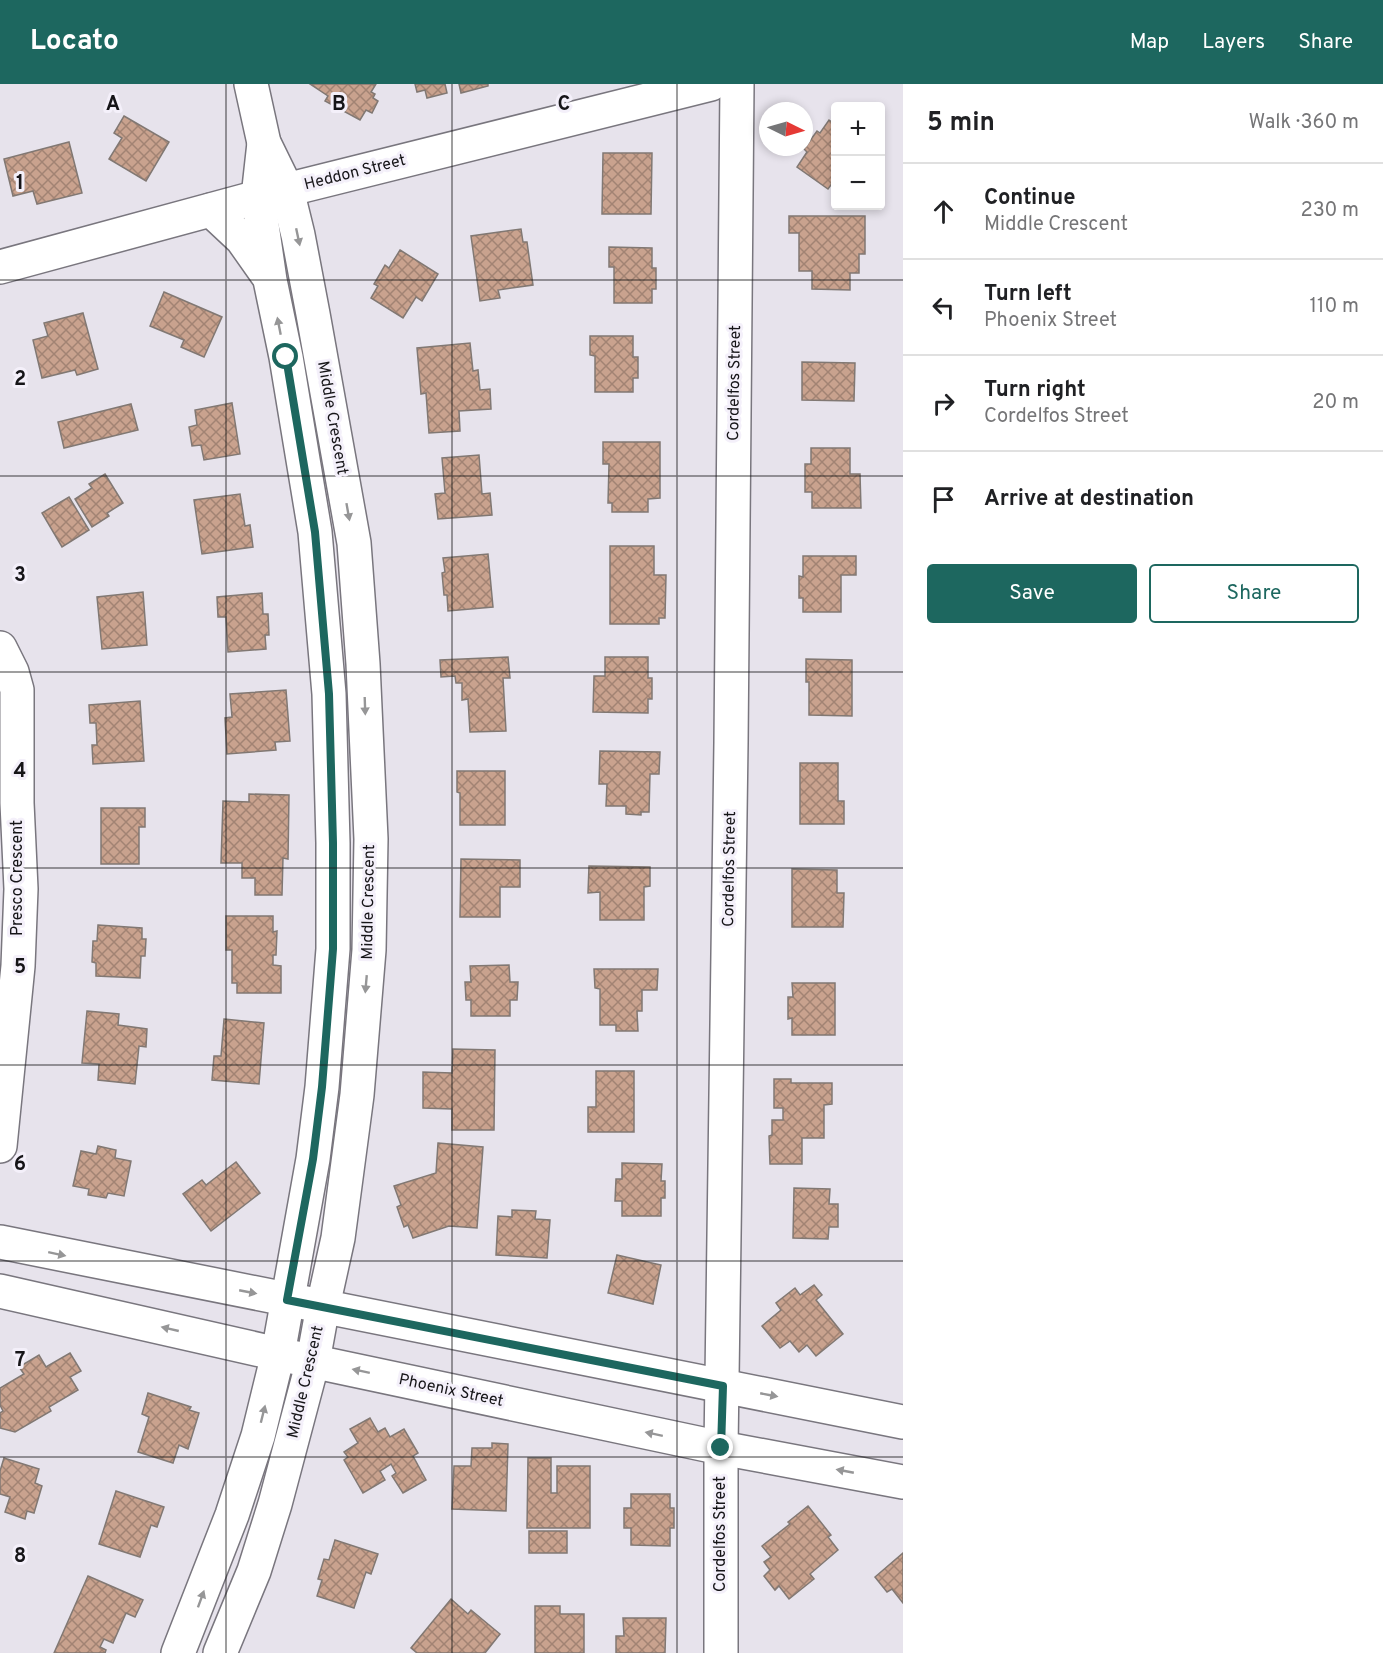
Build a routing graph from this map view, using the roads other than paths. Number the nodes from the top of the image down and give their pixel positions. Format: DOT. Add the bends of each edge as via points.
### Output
graph roads {
  1 [pos="251,84"];
  2 [pos="711,84"];
  3 [pos="737,84"];
  4 [pos="272,194"];
  5 [pos="211,210"];
  6 [pos="0,267"];
  7 [pos="270,280"];
  8 [pos="0,648"];
  9 [pos="6,1034"];
  10 [pos="0,1146"];
  11 [pos="0,1242"];
  12 [pos="0,1291"];
  13 [pos="287,1300"];
  14 [pos="323,1306"];
  15 [pos="278,1354"];
  16 [pos="313,1362"];
  17 [pos="723,1386"];
  18 [pos="903,1422"];
  19 [pos="721,1448"];
  20 [pos="903,1482"];
  21 [pos="178,1653"];
  22 [pos="220,1653"];
  23 [pos="721,1653"];
  1 -- 4 [label="street, Middle Crescent"];
  2 -- 4 [label="street, Heddon Street"];
  3 -- 17 [label="street, Cordelfos Street"];
  4 -- 5 [label="street, Heddon Street"];
  4 -- 7 [label="street, Middle Crescent"];
  4 -- 14 [label="street, Middle Crescent, one-way" via="313,314 354,543 363,664 371,840 369,950 357,1095 338,1238"];
  5 -- 6 [label="street, Heddon Street"];
  5 -- 7 [label="street" via="242,239"];
  13 -- 7 [label="street, Middle Crescent, one-way" via="322,1087 333,949 333,843 329,694 315,532"];
  8 -- 9 [label="street, Presco Crescent" via="17,690 21,889 18,966"];
  9 -- 10 [label="street, Presco Crescent"];
  11 -- 13 [label="street, one-way"];
  15 -- 12 [label="street, Phoenix Street, one-way"];
  13 -- 14 [label="street"];
  13 -- 15 [label="street, Middle Crescent"];
  14 -- 16 [label="street, Middle Crescent"];
  14 -- 17 [label="street"];
  15 -- 16 [label="street, Phoenix Street"];
  21 -- 15 [label="street, Middle Crescent, one-way" via="232,1515 258,1436"];
  19 -- 16 [label="street, Phoenix Street, one-way"];
  16 -- 22 [label="street, Middle Crescent" via="254,1571"];
  17 -- 18 [label="street, one-way"];
  17 -- 19 [label="street, Cordelfos Street"];
  20 -- 19 [label="street, Phoenix Street, one-way"];
  19 -- 23 [label="street, Cordelfos Street"];
}
